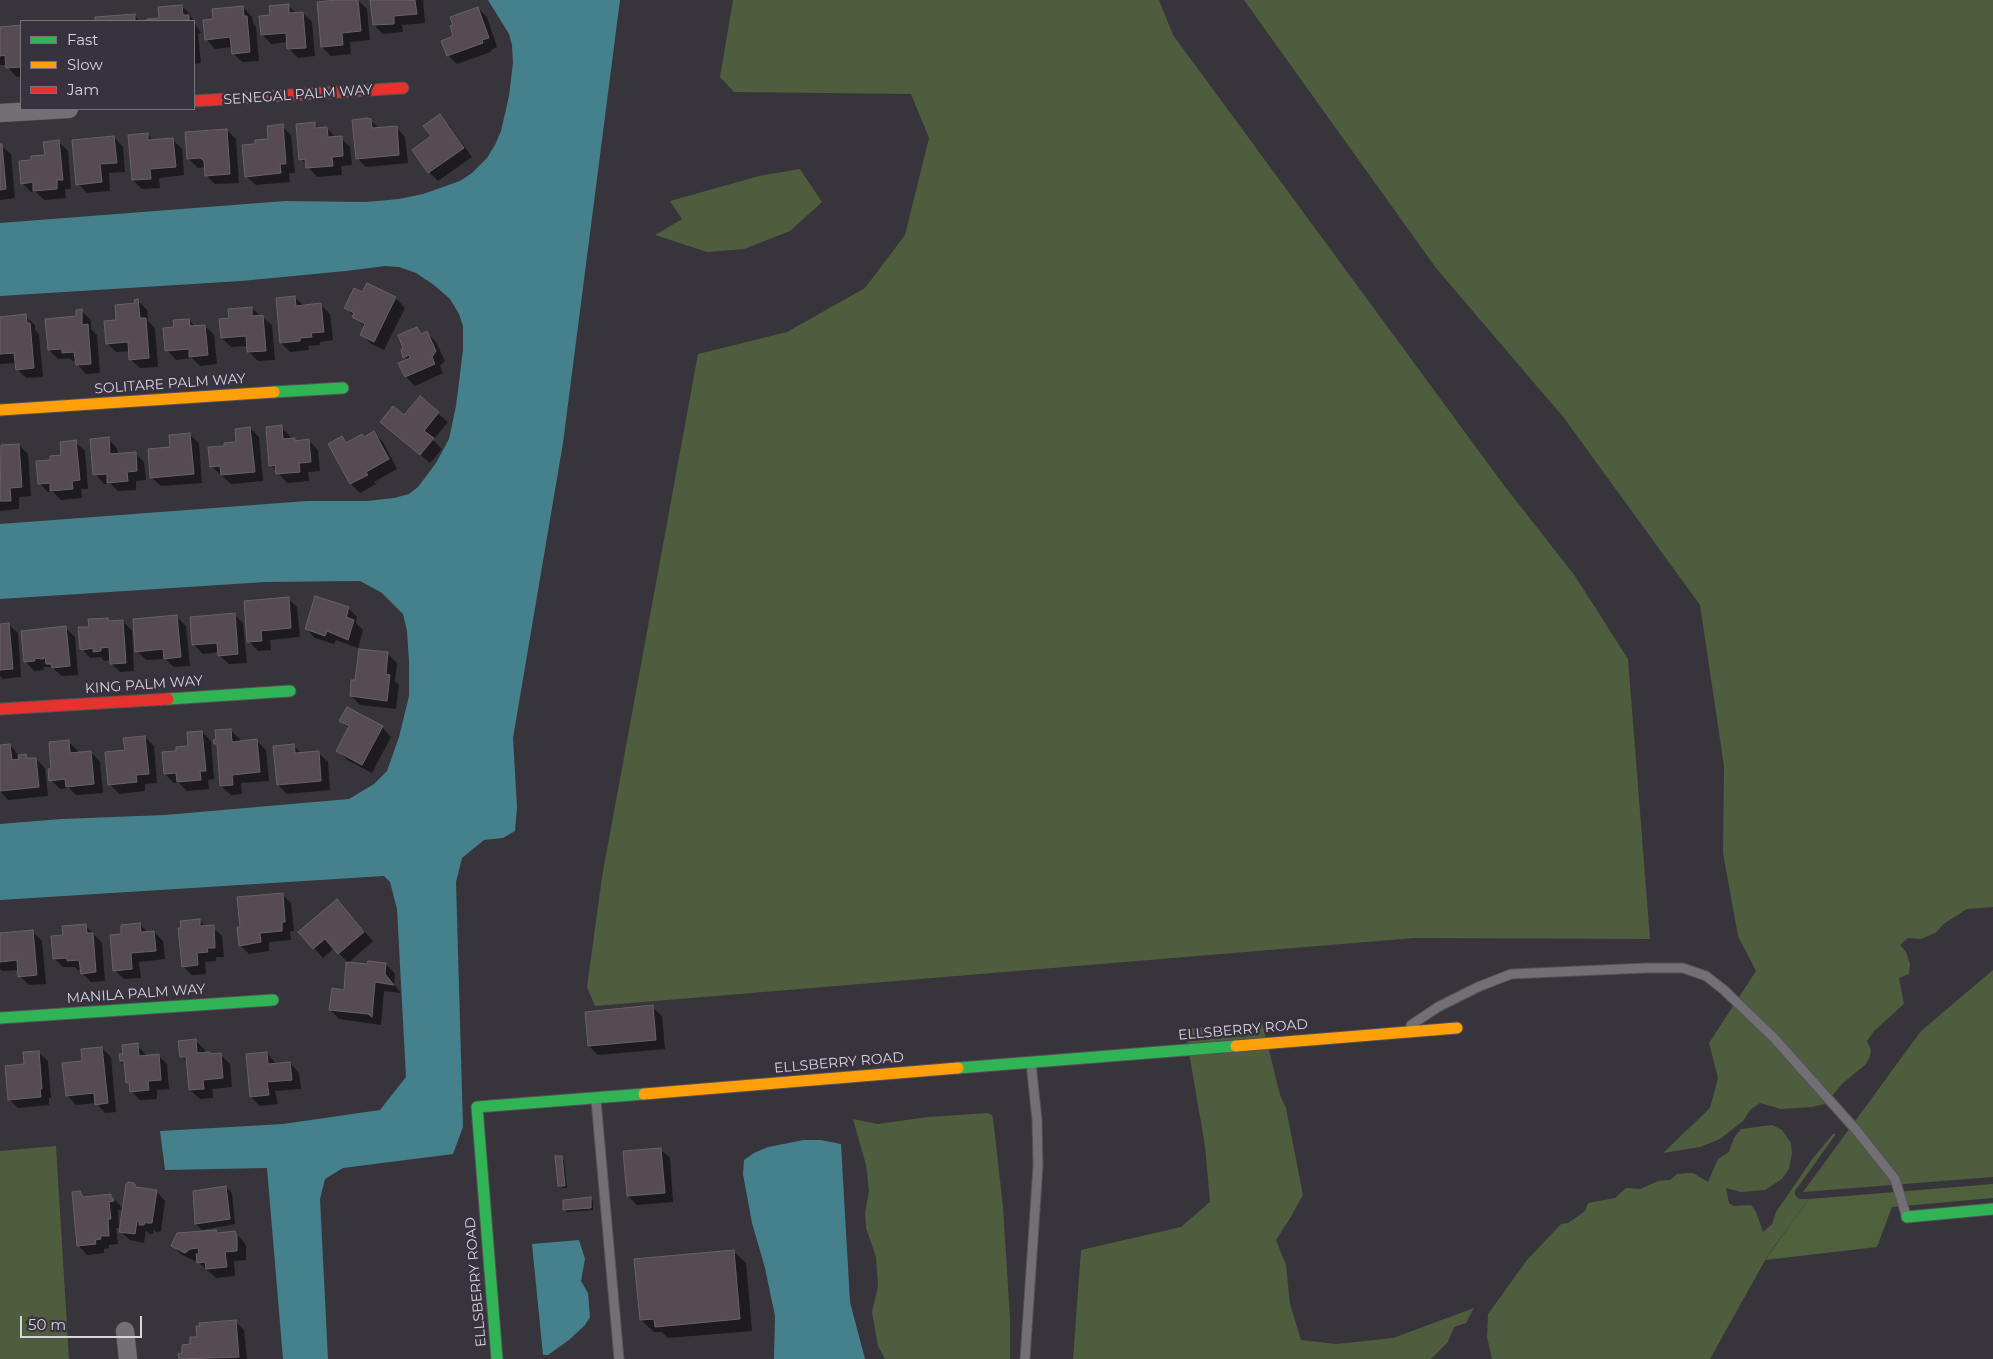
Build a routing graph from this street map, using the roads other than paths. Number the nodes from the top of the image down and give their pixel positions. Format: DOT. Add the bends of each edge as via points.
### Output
graph roads {
  1 [pos="403,88"];
  2 [pos="195,101"];
  3 [pos="52,110"];
  4 [pos="0,113"];
  5 [pos="343,388"];
  6 [pos="0,410"];
  7 [pos="290,691"];
  8 [pos="0,709"];
  9 [pos="273,1000"];
  10 [pos="0,1018"];
  11 [pos="1457,1028"];
  12 [pos="1399,1033"];
  13 [pos="1031,1062"];
  14 [pos="596,1097"];
  15 [pos="1993,1209"];
  16 [pos="1907,1217"];
  17 [pos="125,1331"];
  18 [pos="128,1359"];
  19 [pos="497,1359"];
  20 [pos="619,1359"];
  21 [pos="1025,1359"];
  1 -- 2 [label="street, SENEGAL PALM WAY"];
  3 -- 4 [label="street"];
  5 -- 6 [label="street, SOLITARE PALM WAY"];
  7 -- 8 [label="street, KING PALM WAY"];
  9 -- 10 [label="street, MANILA PALM WAY"];
  11 -- 12 [label="street, ELLSBERRY ROAD"];
  12 -- 13 [label="street, ELLSBERRY ROAD"];
  12 -- 16 [label="lane" via="1438,1007 1511,974 1683,968 1706,976 1774,1038 1857,1131 1895,1179"];
  13 -- 14 [label="street, ELLSBERRY ROAD"];
  13 -- 21 [label="lane" via="1038,1120 1038,1166"];
  14 -- 19 [label="street, ELLSBERRY ROAD" via="477,1107"];
  14 -- 20 [label="lane"];
  15 -- 16 [label="street"];
  17 -- 18 [label="street"];
}
